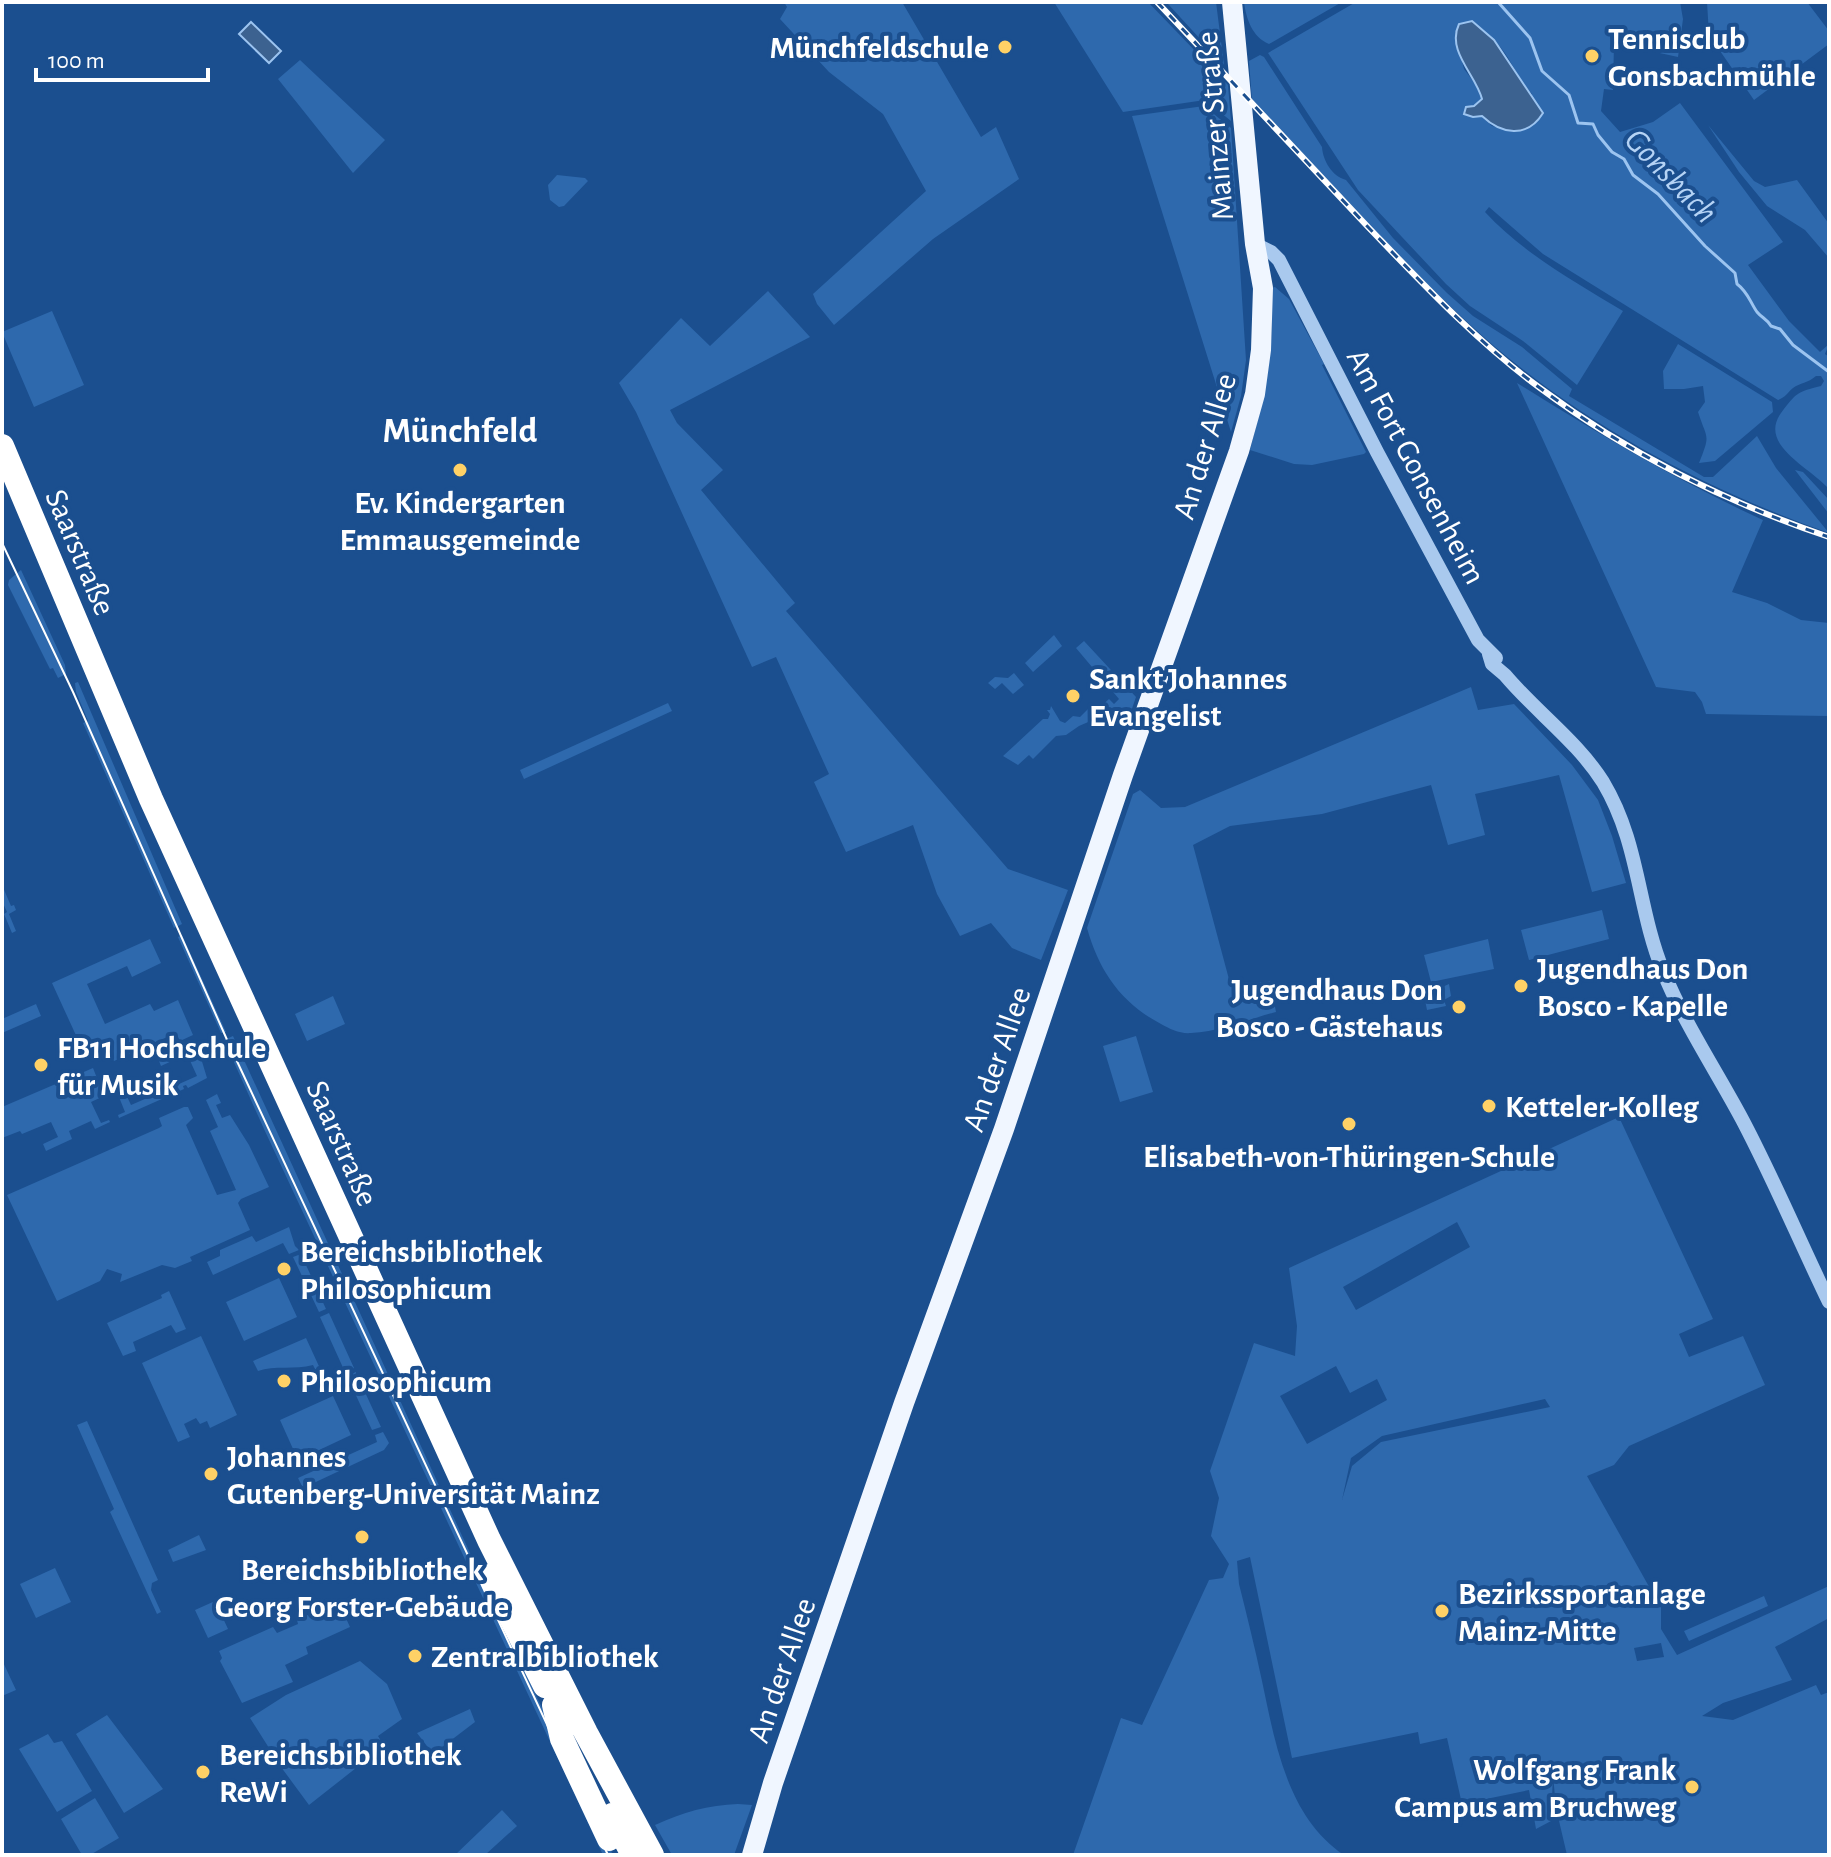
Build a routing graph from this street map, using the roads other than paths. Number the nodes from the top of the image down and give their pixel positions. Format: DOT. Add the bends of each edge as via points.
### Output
graph roads {
  1 [pos="1232,2"];
  2 [pos="1255,244"];
  3 [pos="1261,276"];
  4 [pos="1300,303"];
  5 [pos="1261,318"];
  6 [pos="2,446"];
  7 [pos="2,486"];
  8 [pos="1829,1302"];
  9 [pos="554,1705"];
  10 [pos="765,1814"];
  11 [pos="617,1855"];
  12 [pos="633,1855"];
  13 [pos="652,1855"];
  14 [pos="752,1855"];
  15 [pos="760,1855"];
  1 -- 2 [label="main road, Mainzer Straße"];
  2 -- 3 [label="main road, An der Allee"];
  2 -- 4 [label="street, Am Fort Gonsenheim" via="1279,260"];
  2 -- 5 [label="main road, An der Allee" via="1254,288"];
  3 -- 4 [label="street, Am Fort Gonsenheim" via="1281,281"];
  3 -- 5 [label="main road, An der Allee"];
  4 -- 8 [label="street, Am Fort Gonsenheim" via="1492,664 1573,744 1616,806 1664,975 1778,1190"];
  5 -- 10 [label="main road, An der Allee" via="1259,373 1239,451"];
  6 -- 13 [label="highway, Saarstraße" via="151,799 483,1526"];
  7 -- 9 [label="highway, Saarstraße" via="256,1067"];
  9 -- 11 [label="highway" via="562,1739"];
  9 -- 12 [label="highway, Saarstraße"];
  10 -- 14 [label="main road"];
  10 -- 15 [label="main road"];
}
